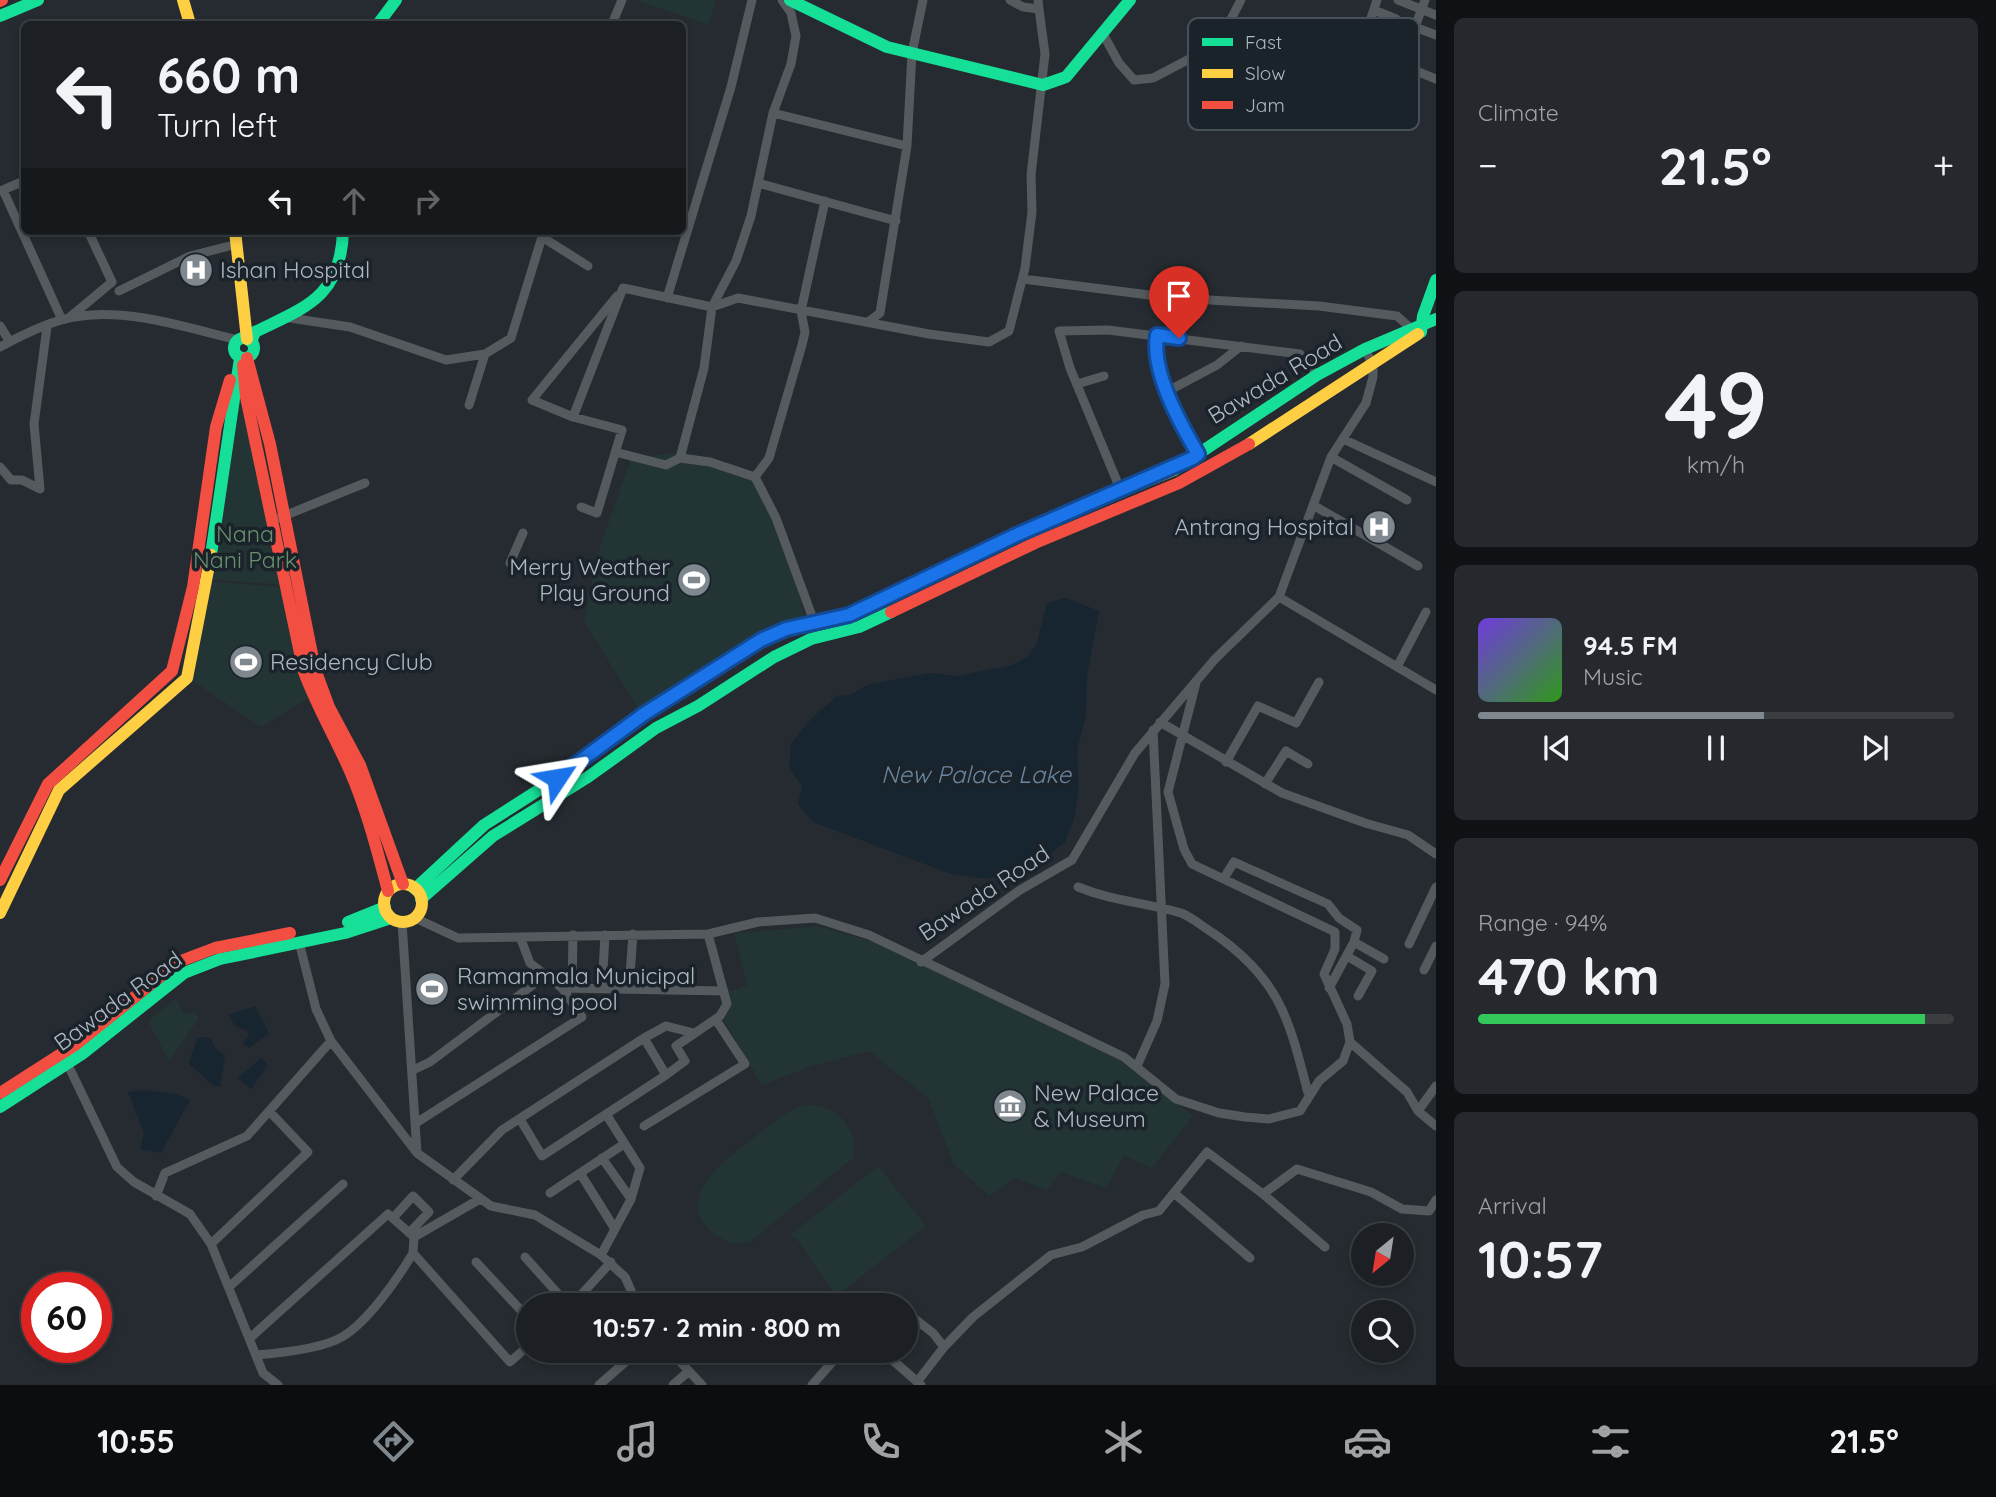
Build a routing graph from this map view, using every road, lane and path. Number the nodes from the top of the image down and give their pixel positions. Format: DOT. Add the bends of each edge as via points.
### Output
graph roads {
  1 [pos="38,0"];
  2 [pos="174,0"];
  3 [pos="183,0"];
  4 [pos="396,0"];
  5 [pos="622,0"];
  6 [pos="752,0"];
  7 [pos="782,0"];
  8 [pos="790,0"];
  9 [pos="923,0"];
  10 [pos="1010,0"];
  11 [pos="1130,0"];
  12 [pos="1241,0"];
  13 [pos="1377,0"];
  14 [pos="1398,0"];
  15 [pos="1038,5"];
  16 [pos="1424,5"];
  17 [pos="1374,10"];
  18 [pos="1,14"];
  19 [pos="1436,15"];
  20 [pos="1232,18"];
  21 [pos="1371,18"];
  22 [pos="1394,18"];
  23 [pos="180,21"];
  24 [pos="189,21"];
  25 [pos="381,21"];
  26 [pos="613,21"];
  27 [pos="1419,29"];
  28 [pos="1103,34"];
  29 [pos="1436,35"];
  30 [pos="912,53"];
  31 [pos="1188,60"];
  32 [pos="1419,72"];
  33 [pos="1436,79"];
  34 [pos="1043,85"];
  35 [pos="773,113"];
  36 [pos="907,146"];
  37 [pos="21,182"];
  38 [pos="758,183"];
  39 [pos="2,191"];
  40 [pos="825,201"];
  41 [pos="896,221"];
  42 [pos="21,230"];
  43 [pos="24,235"];
  44 [pos="90,235"];
  45 [pos="228,235"];
  46 [pos="235,235"];
  47 [pos="343,235"];
  48 [pos="543,235"];
  49 [pos="544,235"];
  50 [pos="229,246"];
  51 [pos="588,266"];
  52 [pos="1023,279"];
  53 [pos="1436,280"];
  54 [pos="623,288"];
  55 [pos="119,290"];
  56 [pos="667,298"];
  57 [pos="712,307"];
  58 [pos="801,311"];
  59 [pos="290,318"];
  60 [pos="65,319"];
  61 [pos="1436,319"];
  62 [pos="868,322"];
  63 [pos="0,326"];
  64 [pos="1436,326"];
  65 [pos="47,327"];
  66 [pos="1418,330"];
  67 [pos="1157,335"];
  68 [pos="245,340"];
  69 [pos="10,342"];
  70 [pos="1241,346"];
  71 [pos="0,347"];
  72 [pos="1365,349"];
  73 [pos="485,354"];
  74 [pos="241,357"];
  75 [pos="1371,364"];
  76 [pos="1317,375"];
  77 [pos="1104,376"];
  78 [pos="1077,384"];
  79 [pos="1168,391"];
  80 [pos="469,405"];
  81 [pos="573,417"];
  82 [pos="1343,439"];
  83 [pos="615,452"];
  84 [pos="1198,454"];
  85 [pos="1331,457"];
  86 [pos="680,458"];
  87 [pos="0,467"];
  88 [pos="755,477"];
  89 [pos="1436,482"];
  90 [pos="365,484"];
  91 [pos="1121,491"];
  92 [pos="1407,499"];
  93 [pos="1313,505"];
  94 [pos="581,507"];
  95 [pos="279,518"];
  96 [pos="523,533"];
  97 [pos="510,563"];
  98 [pos="1418,566"];
  99 [pos="1279,597"];
  100 [pos="1426,612"];
  101 [pos="817,630"];
  102 [pos="1397,667"];
  103 [pos="1319,682"];
  104 [pos="1196,683"];
  105 [pos="1436,690"];
  106 [pos="1160,722"];
  107 [pos="1153,730"];
  108 [pos="1181,734"];
  109 [pos="1226,762"];
  110 [pos="1308,764"];
  111 [pos="1265,785"];
  112 [pos="53,787"];
  113 [pos="1436,854"];
  114 [pos="1224,878"];
  115 [pos="0,880"];
  116 [pos="1078,887"];
  117 [pos="1436,887"];
  118 [pos="388,891"];
  119 [pos="413,891"];
  120 [pos="1159,909"];
  121 [pos="0,913"];
  122 [pos="398,916"];
  123 [pos="633,934"];
  124 [pos="708,934"];
  125 [pos="573,935"];
  126 [pos="605,935"];
  127 [pos="520,937"];
  128 [pos="299,942"];
  129 [pos="1354,942"];
  130 [pos="1409,943"];
  131 [pos="1436,946"];
  132 [pos="1347,956"];
  133 [pos="1384,959"];
  134 [pos="921,962"];
  135 [pos="1424,970"];
  136 [pos="546,975"];
  137 [pos="567,988"];
  138 [pos="602,988"];
  139 [pos="629,988"];
  140 [pos="1329,988"];
  141 [pos="724,992"];
  142 [pos="1358,996"];
  143 [pos="716,1020"];
  144 [pos="694,1033"];
  145 [pos="644,1038"];
  146 [pos="331,1041"];
  147 [pos="1350,1042"];
  148 [pos="68,1065"];
  149 [pos="1137,1066"];
  150 [pos="413,1070"];
  151 [pos="666,1075"];
  152 [pos="1436,1086"];
  153 [pos="0,1093"];
  154 [pos="1308,1093"];
  155 [pos="0,1107"];
  156 [pos="1418,1111"];
  157 [pos="270,1112"];
  158 [pos="606,1114"];
  159 [pos="520,1119"];
  160 [pos="416,1124"];
  161 [pos="644,1126"];
  162 [pos="1436,1126"];
  163 [pos="624,1144"];
  164 [pos="416,1153"];
  165 [pos="602,1158"];
  166 [pos="580,1173"];
  167 [pos="453,1180"];
  168 [pos="343,1184"];
  169 [pos="550,1193"];
  170 [pos="1174,1193"];
  171 [pos="1263,1194"];
  172 [pos="156,1196"];
  173 [pos="480,1199"];
  174 [pos="631,1199"];
  175 [pos="1436,1200"];
  176 [pos="393,1218"];
  177 [pos="615,1229"];
  178 [pos="412,1235"];
  179 [pos="211,1244"];
  180 [pos="1325,1247"];
  181 [pos="413,1253"];
  182 [pos="601,1255"];
  183 [pos="525,1257"];
  184 [pos="1250,1258"];
  185 [pos="476,1262"];
  186 [pos="611,1262"];
  187 [pos="229,1287"];
  188 [pos="558,1293"];
  189 [pos="582,1293"];
  190 [pos="632,1293"];
  191 [pos="516,1305"];
  192 [pos="918,1321"];
  193 [pos="250,1338"];
  194 [pos="944,1347"];
  195 [pos="256,1355"];
  196 [pos="516,1357"];
  197 [pos="625,1363"];
  198 [pos="682,1363"];
  199 [pos="831,1363"];
  200 [pos="896,1363"];
  201 [pos="690,1371"];
  202 [pos="919,1383"];
  203 [pos="278,1385"];
  204 [pos="600,1385"];
  205 [pos="673,1385"];
  206 [pos="702,1385"];
  207 [pos="812,1385"];
  1 -- 18 [label="main road"];
  2 -- 23 [label="main road"];
  3 -- 24 [label="main road"];
  4 -- 25 [label="main road"];
  5 -- 26 [label="street"];
  6 -- 56 [label="street" via="731,87"];
  7 -- 35 [label="street" via="791,13 796,36"];
  8 -- 30 [label="main road" via="860,36"];
  9 -- 30 [label="street"];
  10 -- 15 [label="street" via="1023,7"];
  11 -- 28 [label="main road"];
  12 -- 20 [label="street"];
  13 -- 17 [label="street"];
  14 -- 16 [label="street"];
  15 -- 34 [label="street" via="1045,54"];
  16 -- 19 [label="street"];
  17 -- 21 [label="street"];
  17 -- 22 [label="street"];
  27 -- 29 [label="street"];
  28 -- 31 [label="street" via="1134,80 1153,78"];
  28 -- 34 [label="main road" via="1066,77"];
  30 -- 34 [label="main road"];
  30 -- 36 [label="street"];
  32 -- 33 [label="street"];
  34 -- 52 [label="street"];
  35 -- 36 [label="street"];
  35 -- 38 [label="street"];
  36 -- 41 [label="street"];
  37 -- 39 [label="street"];
  38 -- 40 [label="street"];
  38 -- 57 [label="street" via="736,261"];
  39 -- 42 [label="street"];
  40 -- 41 [label="street"];
  40 -- 58 [label="street"];
  41 -- 62 [label="street" via="880,313"];
  43 -- 60 [label="street"];
  44 -- 60 [label="street" via="112,282"];
  45 -- 50 [label="main road"];
  46 -- 68 [label="main road"];
  47 -- 59 [label="main road" via="334,275 316,303"];
  48 -- 73 [label="street" via="511,338"];
  49 -- 51 [label="street"];
  50 -- 55 [label="street" via="190,256"];
  50 -- 68 [label="main road"];
  52 -- 62 [label="street" via="1009,331 989,342"];
  52 -- 66 [label="street" via="1182,299 1320,306 1397,316"];
  53 -- 66 [label="main road"];
  54 -- 56 [label="street"];
  54 -- 81 [label="street"];
  54 -- 81 [label="street" via="531,400"];
  56 -- 57 [label="street"];
  57 -- 58 [label="street" via="738,298"];
  57 -- 86 [label="street" via="704,368"];
  58 -- 62 [label="street"];
  58 -- 88 [label="street" via="802,345 769,458"];
  59 -- 68 [label="main road"];
  59 -- 73 [label="street" via="350,327 446,360"];
  60 -- 65 [label="street"];
  60 -- 68 [label="street" via="87,315 130,318"];
  61 -- 66 [label="main road, Bawada Road"];
  63 -- 69 [label="street"];
  64 -- 66 [label="main road"];
  65 -- 69 [label="street"];
  65 -- 87 [label="street" via="34,424 40,489 11,480"];
  66 -- 72 [label="main road, Bawada Road"];
  66 -- 75 [label="main road"];
  67 -- 70 [label="street"];
  67 -- 78 [label="street" via="1059,331"];
  67 -- 79 [label="street" via="1154,348"];
  68 -- 74 [label="main road" via="234,346"];
  69 -- 71 [label="street"];
  70 -- 76 [label="street" via="1300,354"];
  70 -- 79 [label="street" via="1217,365"];
  72 -- 75 [label="street"];
  72 -- 76 [label="main road, Bawada Road"];
  73 -- 80 [label="street"];
  74 -- 95 [label="main road" via="270,444"];
  74 -- 112 [label="main road" via="205,592 189,634 187,678"];
  75 -- 82 [label="street" via="1373,380 1366,403"];
  75 -- 101 [label="main road" via="1259,439 1179,483 1035,543 859,627"];
  76 -- 84 [label="main road, Bawada Road"];
  77 -- 78 [label="street"];
  78 -- 91 [label="street"];
  79 -- 84 [label="street"];
  81 -- 83 [label="street" via="622,430"];
  82 -- 85 [label="street"];
  82 -- 89 [label="street"];
  83 -- 86 [label="street" via="666,465"];
  83 -- 94 [label="street" via="597,513"];
  84 -- 91 [label="main road, Bawada Road"];
  85 -- 92 [label="street"];
  85 -- 93 [label="street"];
  86 -- 88 [label="street"];
  88 -- 101 [label="street" via="776,518"];
  90 -- 95 [label="street"];
  91 -- 101 [label="main road, Bawada Road" via="1014,536"];
  93 -- 98 [label="street"];
  93 -- 99 [label="street"];
  95 -- 118 [label="main road" via="304,672 364,806"];
  95 -- 119 [label="main road" via="328,707 360,765"];
  96 -- 97 [label="street"];
  99 -- 102 [label="street"];
  99 -- 104 [label="street"];
  100 -- 102 [label="street"];
  101 -- 119 [label="main road" via="656,728"];
  101 -- 119 [label="main road, Bawada Road" via="786,629 761,640 644,714 581,763 484,825"];
  102 -- 105 [label="street"];
  103 -- 109 [label="street" via="1296,723 1258,706"];
  104 -- 106 [label="street"];
  104 -- 108 [label="street"];
  106 -- 107 [label="street"];
  106 -- 108 [label="street"];
  107 -- 120 [label="street"];
  107 -- 134 [label="street, Bawada Road" via="1119,775 1072,860 1020,890"];
  108 -- 109 [label="street"];
  108 -- 114 [label="street" via="1168,792 1184,849 1192,864"];
  109 -- 111 [label="street"];
  110 -- 111 [label="street" via="1286,751"];
  111 -- 113 [label="street" via="1408,835"];
  112 -- 115 [label="main road"];
  112 -- 121 [label="main road"];
  114 -- 129 [label="street" via="1234,862 1328,904 1357,930"];
  114 -- 140 [label="street" via="1335,932 1335,949 1324,974"];
  116 -- 120 [label="street" via="1109,900"];
  117 -- 130 [label="street"];
  118 -- 119 [label="main road"];
  118 -- 122 [label="main road"];
  119 -- 122 [label="main road" via="421,909"];
  120 -- 149 [label="street" via="1165,984 1157,1021"];
  120 -- 154 [label="street" via="1184,914 1225,942 1268,981 1292,1030"];
  122 -- 127 [label="street" via="458,938"];
  122 -- 128 [label="main road, Bawada Road"];
  122 -- 150 [label="street"];
  122 -- 153 [label="main road" via="235,943 178,962 75,1045"];
  123 -- 124 [label="street"];
  123 -- 126 [label="street"];
  123 -- 139 [label="street"];
  124 -- 134 [label="street" via="758,922 816,918 869,935"];
  124 -- 141 [label="street"];
  125 -- 126 [label="street"];
  125 -- 127 [label="street"];
  125 -- 137 [label="street"];
  126 -- 138 [label="street"];
  127 -- 136 [label="street" via="530,963"];
  128 -- 146 [label="street" via="316,1009"];
  128 -- 148 [label="main road, Bawada Road" via="220,958 184,973"];
  129 -- 132 [label="street"];
  129 -- 133 [label="street"];
  131 -- 135 [label="street"];
  132 -- 140 [label="street"];
  132 -- 142 [label="street" via="1372,971"];
  134 -- 149 [label="street"];
  136 -- 137 [label="street"];
  136 -- 150 [label="street"];
  137 -- 138 [label="street"];
  137 -- 160 [label="street" via="582,1017"];
  138 -- 139 [label="street"];
  139 -- 141 [label="street"];
  140 -- 147 [label="street" via="1347,1024"];
  141 -- 143 [label="street" via="727,1004"];
  143 -- 144 [label="street"];
  143 -- 161 [label="street" via="745,1063"];
  144 -- 145 [label="street" via="666,1026"];
  144 -- 151 [label="street" via="676,1046 685,1061"];
  145 -- 151 [label="street"];
  145 -- 159 [label="street"];
  146 -- 157 [label="street"];
  146 -- 164 [label="street"];
  147 -- 154 [label="street" via="1343,1061"];
  147 -- 156 [label="street" via="1407,1093"];
  148 -- 155 [label="main road, Bawada Road"];
  148 -- 172 [label="street" via="117,1167"];
  149 -- 154 [label="street" via="1176,1099 1237,1116 1269,1119 1300,1111"];
  150 -- 160 [label="street"];
  151 -- 158 [label="street"];
  152 -- 156 [label="street"];
  156 -- 162 [label="street"];
  157 -- 172 [label="street" via="247,1136 165,1173"];
  157 -- 179 [label="street" via="308,1152"];
  158 -- 159 [label="street" via="542,1156"];
  158 -- 163 [label="street"];
  159 -- 167 [label="street" via="502,1130"];
  160 -- 164 [label="street"];
  163 -- 165 [label="street"];
  163 -- 174 [label="street" via="640,1168"];
  164 -- 167 [label="street"];
  165 -- 166 [label="street"];
  165 -- 174 [label="street"];
  166 -- 169 [label="street"];
  166 -- 177 [label="street"];
  167 -- 173 [label="street"];
  168 -- 187 [label="street"];
  170 -- 171 [label="street" via="1207,1152"];
  170 -- 184 [label="street"];
  170 -- 194 [label="street" via="1159,1211 1082,1247 1051,1255 973,1317"];
  171 -- 175 [label="street" via="1297,1168 1371,1192 1402,1209 1429,1211"];
  171 -- 180 [label="street"];
  172 -- 179 [label="street" via="190,1214"];
  173 -- 178 [label="street"];
  173 -- 182 [label="street" via="491,1206 535,1215"];
  174 -- 177 [label="street"];
  176 -- 178 [label="street"];
  176 -- 178 [label="street" via="413,1196 429,1212"];
  176 -- 193 [label="street" via="388,1214"];
  177 -- 182 [label="street"];
  178 -- 181 [label="street"];
  179 -- 187 [label="street"];
  181 -- 195 [label="street" via="392,1288 342,1337"];
  181 -- 196 [label="street" via="510,1362"];
  182 -- 186 [label="street"];
  183 -- 188 [label="street"];
  185 -- 191 [label="street"];
  186 -- 189 [label="street"];
  186 -- 190 [label="street"];
  187 -- 193 [label="street"];
  192 -- 194 [label="street"];
  193 -- 195 [label="street"];
  194 -- 202 [label="street"];
  195 -- 203 [label="street" via="262,1373"];
  197 -- 204 [label="street"];
  198 -- 201 [label="street"];
  199 -- 207 [label="street"];
  200 -- 202 [label="street"];
  201 -- 205 [label="street"];
  201 -- 206 [label="street"];
}
